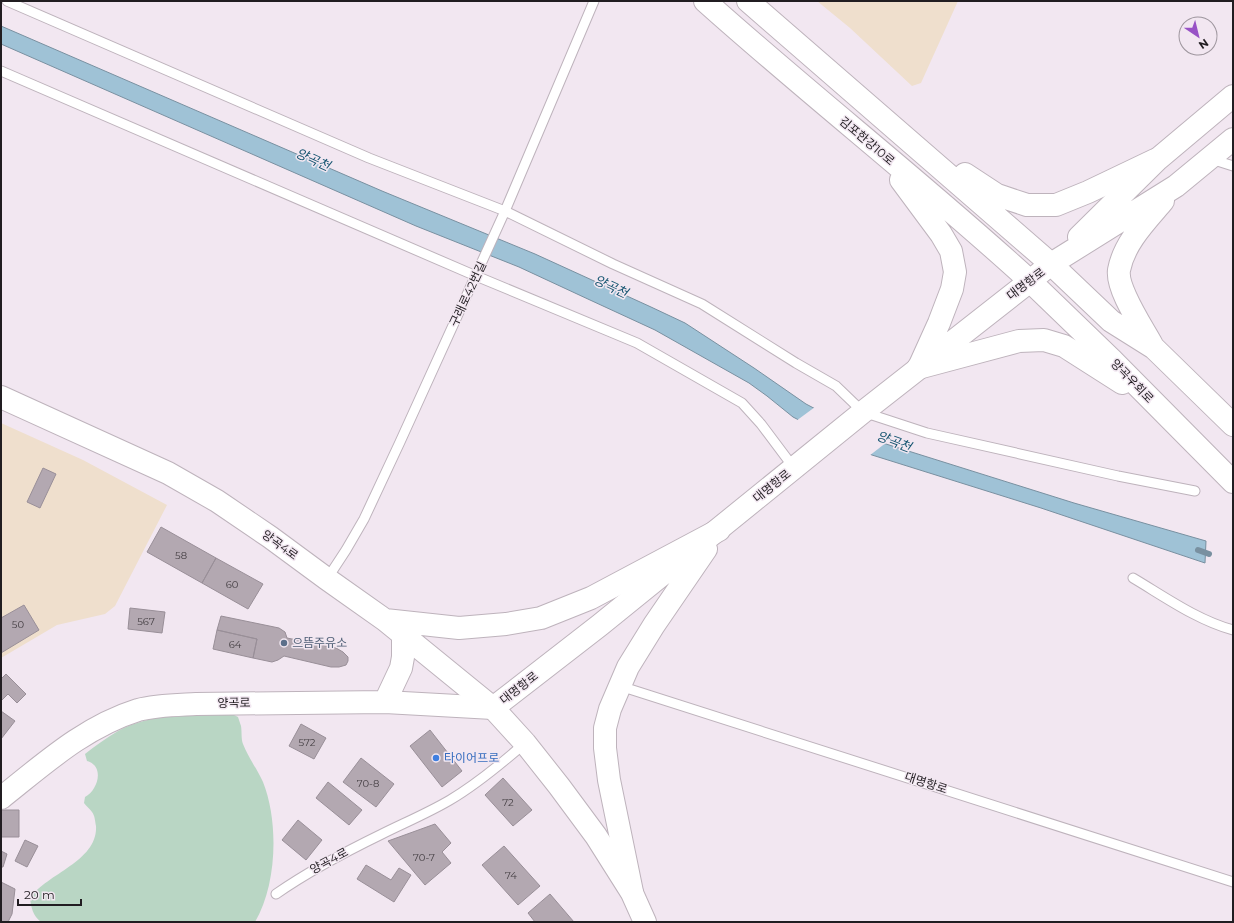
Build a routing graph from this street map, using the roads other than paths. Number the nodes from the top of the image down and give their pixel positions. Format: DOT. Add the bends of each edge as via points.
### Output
graph roads {
  1 [pos="7,1"];
  2 [pos="594,1"];
  3 [pos="704,1"];
  4 [pos="748,1"];
  5 [pos="1,71"];
  6 [pos="1233,96"];
  7 [pos="889,123"];
  8 [pos="1233,139"];
  9 [pos="877,149"];
  10 [pos="1158,158"];
  11 [pos="1209,159"];
  12 [pos="1233,166"];
  13 [pos="1176,186"];
  14 [pos="505,211"];
  15 [pos="1052,264"];
  16 [pos="476,276"];
  17 [pos="1030,280"];
  18 [pos="1154,348"];
  19 [pos="918,368"];
  20 [pos="1,397"];
  21 [pos="1154,404"];
  22 [pos="860,415"];
  23 [pos="1233,425"];
  24 [pos="794,468"];
  25 [pos="1233,482"];
  26 [pos="1195,491"];
  27 [pos="719,530"];
  28 [pos="1133,578"];
  29 [pos="327,579"];
  30 [pos="385,620"];
  31 [pos="1233,630"];
  32 [pos="403,636"];
  33 [pos="619,686"];
  34 [pos="385,702"];
  35 [pos="493,708"];
  36 [pos="525,743"];
  37 [pos="1,798"];
  38 [pos="1233,882"];
  39 [pos="632,893"];
  40 [pos="276,894"];
  41 [pos="645,922"];
  1 -- 14 [label="lane" via="369,158"];
  2 -- 14 [label="lane, 구래로42번길"];
  3 -- 9 [label="street, 김포한강10로"];
  4 -- 7 [label="street"];
  5 -- 16 [label="lane"];
  6 -- 10 [label="street, 대명항로"];
  7 -- 10 [label="street" via="997,195 1028,205 1056,205"];
  7 -- 15 [label="street"];
  8 -- 11 [label="street, 대명항로"];
  9 -- 17 [label="street, 김포한강10로"];
  9 -- 19 [label="street" via="941,234 951,251 955,272 952,289 939,323"];
  10 -- 15 [label="street, 대명항로"];
  11 -- 12 [label="lane"];
  11 -- 13 [label="street, 대명항로"];
  13 -- 15 [label="street, 대명항로"];
  13 -- 18 [label="street" via="1134,236 1119,271 1121,286"];
  14 -- 16 [label="lane, 구래로42번길"];
  14 -- 22 [label="lane" via="702,304 836,386"];
  15 -- 17 [label="street, 대명항로"];
  15 -- 18 [label="street" via="1111,321"];
  16 -- 24 [label="lane" via="637,343 736,399 761,424"];
  16 -- 29 [label="lane, 구래로42번길" via="364,518"];
  17 -- 19 [label="street, 대명항로"];
  17 -- 21 [label="street, 양곡우회로"];
  18 -- 23 [label="street"];
  19 -- 21 [label="street" via="1019,341 1044,340 1064,346"];
  19 -- 22 [label="street, 대명항로"];
  20 -- 29 [label="street, 양곡4로" via="174,477 224,506"];
  21 -- 25 [label="street, 양곡우회로"];
  22 -- 24 [label="street, 대명항로"];
  22 -- 26 [label="lane" via="927,433"];
  24 -- 27 [label="street, 대명항로"];
  27 -- 30 [label="street" via="591,598 541,618 459,628"];
  27 -- 33 [label="street" via="654,625 628,666"];
  27 -- 35 [label="street, 대명항로"];
  28 -- 31 [label="lane" via="1185,609"];
  29 -- 30 [label="street, 양곡4로"];
  30 -- 32 [label="street, 양곡4로"];
  32 -- 34 [label="street" via="401,668"];
  32 -- 35 [label="street, 양곡4로"];
  33 -- 38 [label="lane, 대명항로"];
  33 -- 39 [label="street" via="605,728 605,748"];
  34 -- 35 [label="street, 양곡로"];
  34 -- 37 [label="street, 양곡로" via="196,704 139,710 100,725 70,743"];
  35 -- 36 [label="street, 양곡4로"];
  36 -- 39 [label="street, 양곡4로" via="596,836"];
  36 -- 40 [label="lane, 양곡4로" via="486,776 450,800 337,857"];
  39 -- 41 [label="street, 양곡4로"];
}
